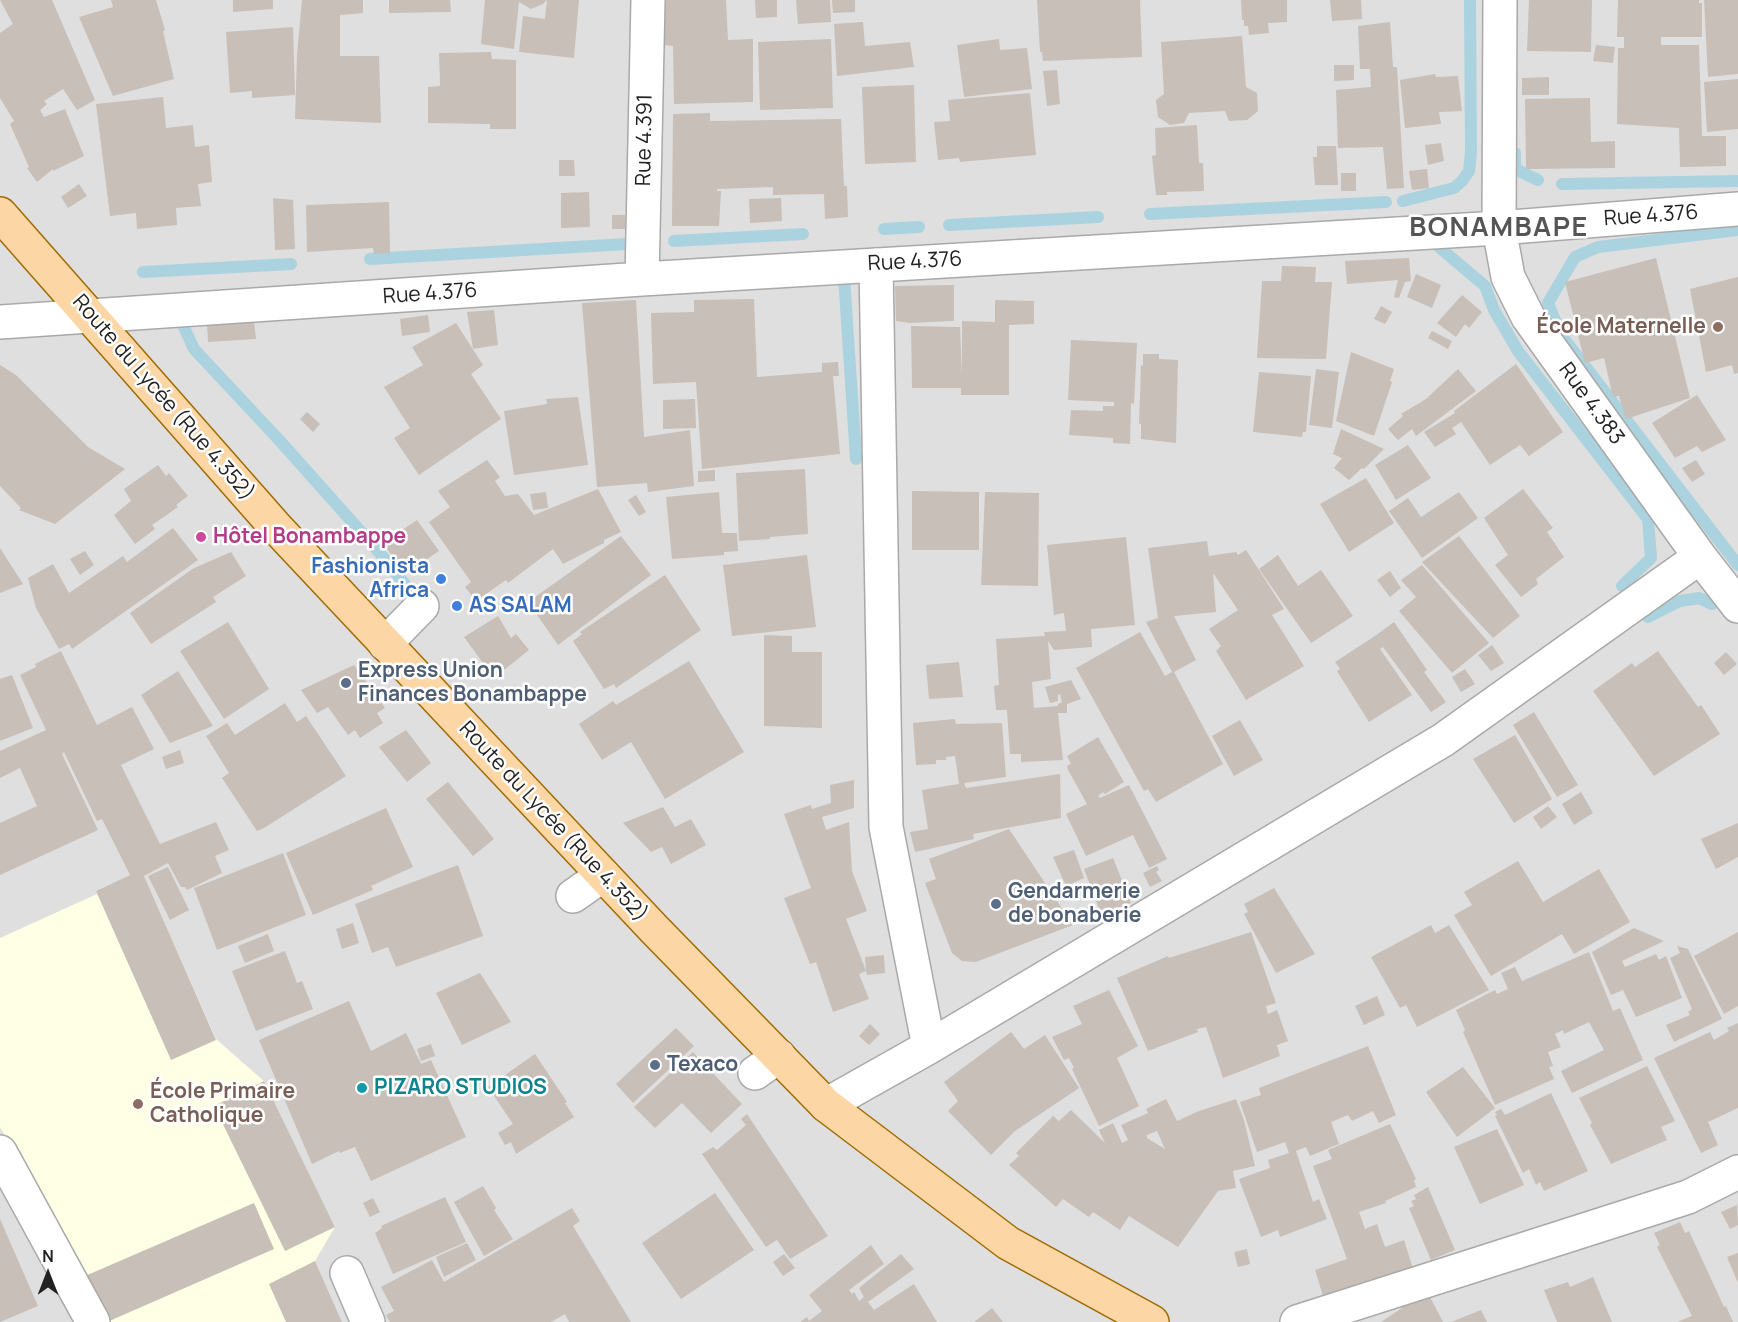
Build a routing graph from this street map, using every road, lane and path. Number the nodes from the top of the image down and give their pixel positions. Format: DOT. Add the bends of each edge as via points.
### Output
graph roads {
  1 [pos="648,0"];
  2 [pos="1500,0"];
  3 [pos="1738,209"];
  4 [pos="0,214"];
  5 [pos="1499,228"];
  6 [pos="876,265"];
  7 [pos="642,279"];
  8 [pos="91,317"];
  9 [pos="0,322"];
  10 [pos="1700,557"];
  11 [pos="422,606"];
  12 [pos="1738,606"];
  13 [pos="385,644"];
  14 [pos="603,874"];
  15 [pos="573,896"];
  16 [pos="929,1047"];
  17 [pos="826,1105"];
  18 [pos="0,1152"];
  19 [pos="1738,1172"];
  20 [pos="347,1273"];
  21 [pos="93,1322"];
  22 [pos="368,1322"];
  23 [pos="1152,1322"];
  24 [pos="1297,1322"];
  1 -- 7 [label="street, Rue 4.391"];
  2 -- 5 [label="street, Rue 4.383"];
  3 -- 5 [label="street, Rue 4.376"];
  4 -- 8 [label="main road, Route du Lycée (Rue 4.352)"];
  5 -- 6 [label="street, Rue 4.376"];
  5 -- 10 [label="street, Rue 4.383" via="1508,277 1528,317"];
  6 -- 7 [label="street, Rue 4.376"];
  6 -- 16 [label="street" via="886,827"];
  7 -- 8 [label="street, Rue 4.376"];
  8 -- 9 [label="street, Rue 4.376"];
  8 -- 13 [label="main road, Route du Lycée (Rue 4.352)"];
  10 -- 12 [label="street, Rue 4.383"];
  10 -- 16 [label="street" via="1443,740"];
  11 -- 13 [label="street"];
  13 -- 14 [label="main road, Route du Lycée (Rue 4.352)"];
  14 -- 15 [label="street"];
  14 -- 17 [label="main road, Route du Lycée (Rue 4.352)" via="767,1065"];
  16 -- 17 [label="street"];
  17 -- 23 [label="main road, Route du Lycée (Rue 4.352)" via="1008,1244"];
  18 -- 21 [label="street"];
  19 -- 24 [label="street" via="1688,1197"];
  20 -- 22 [label="street"];
}
